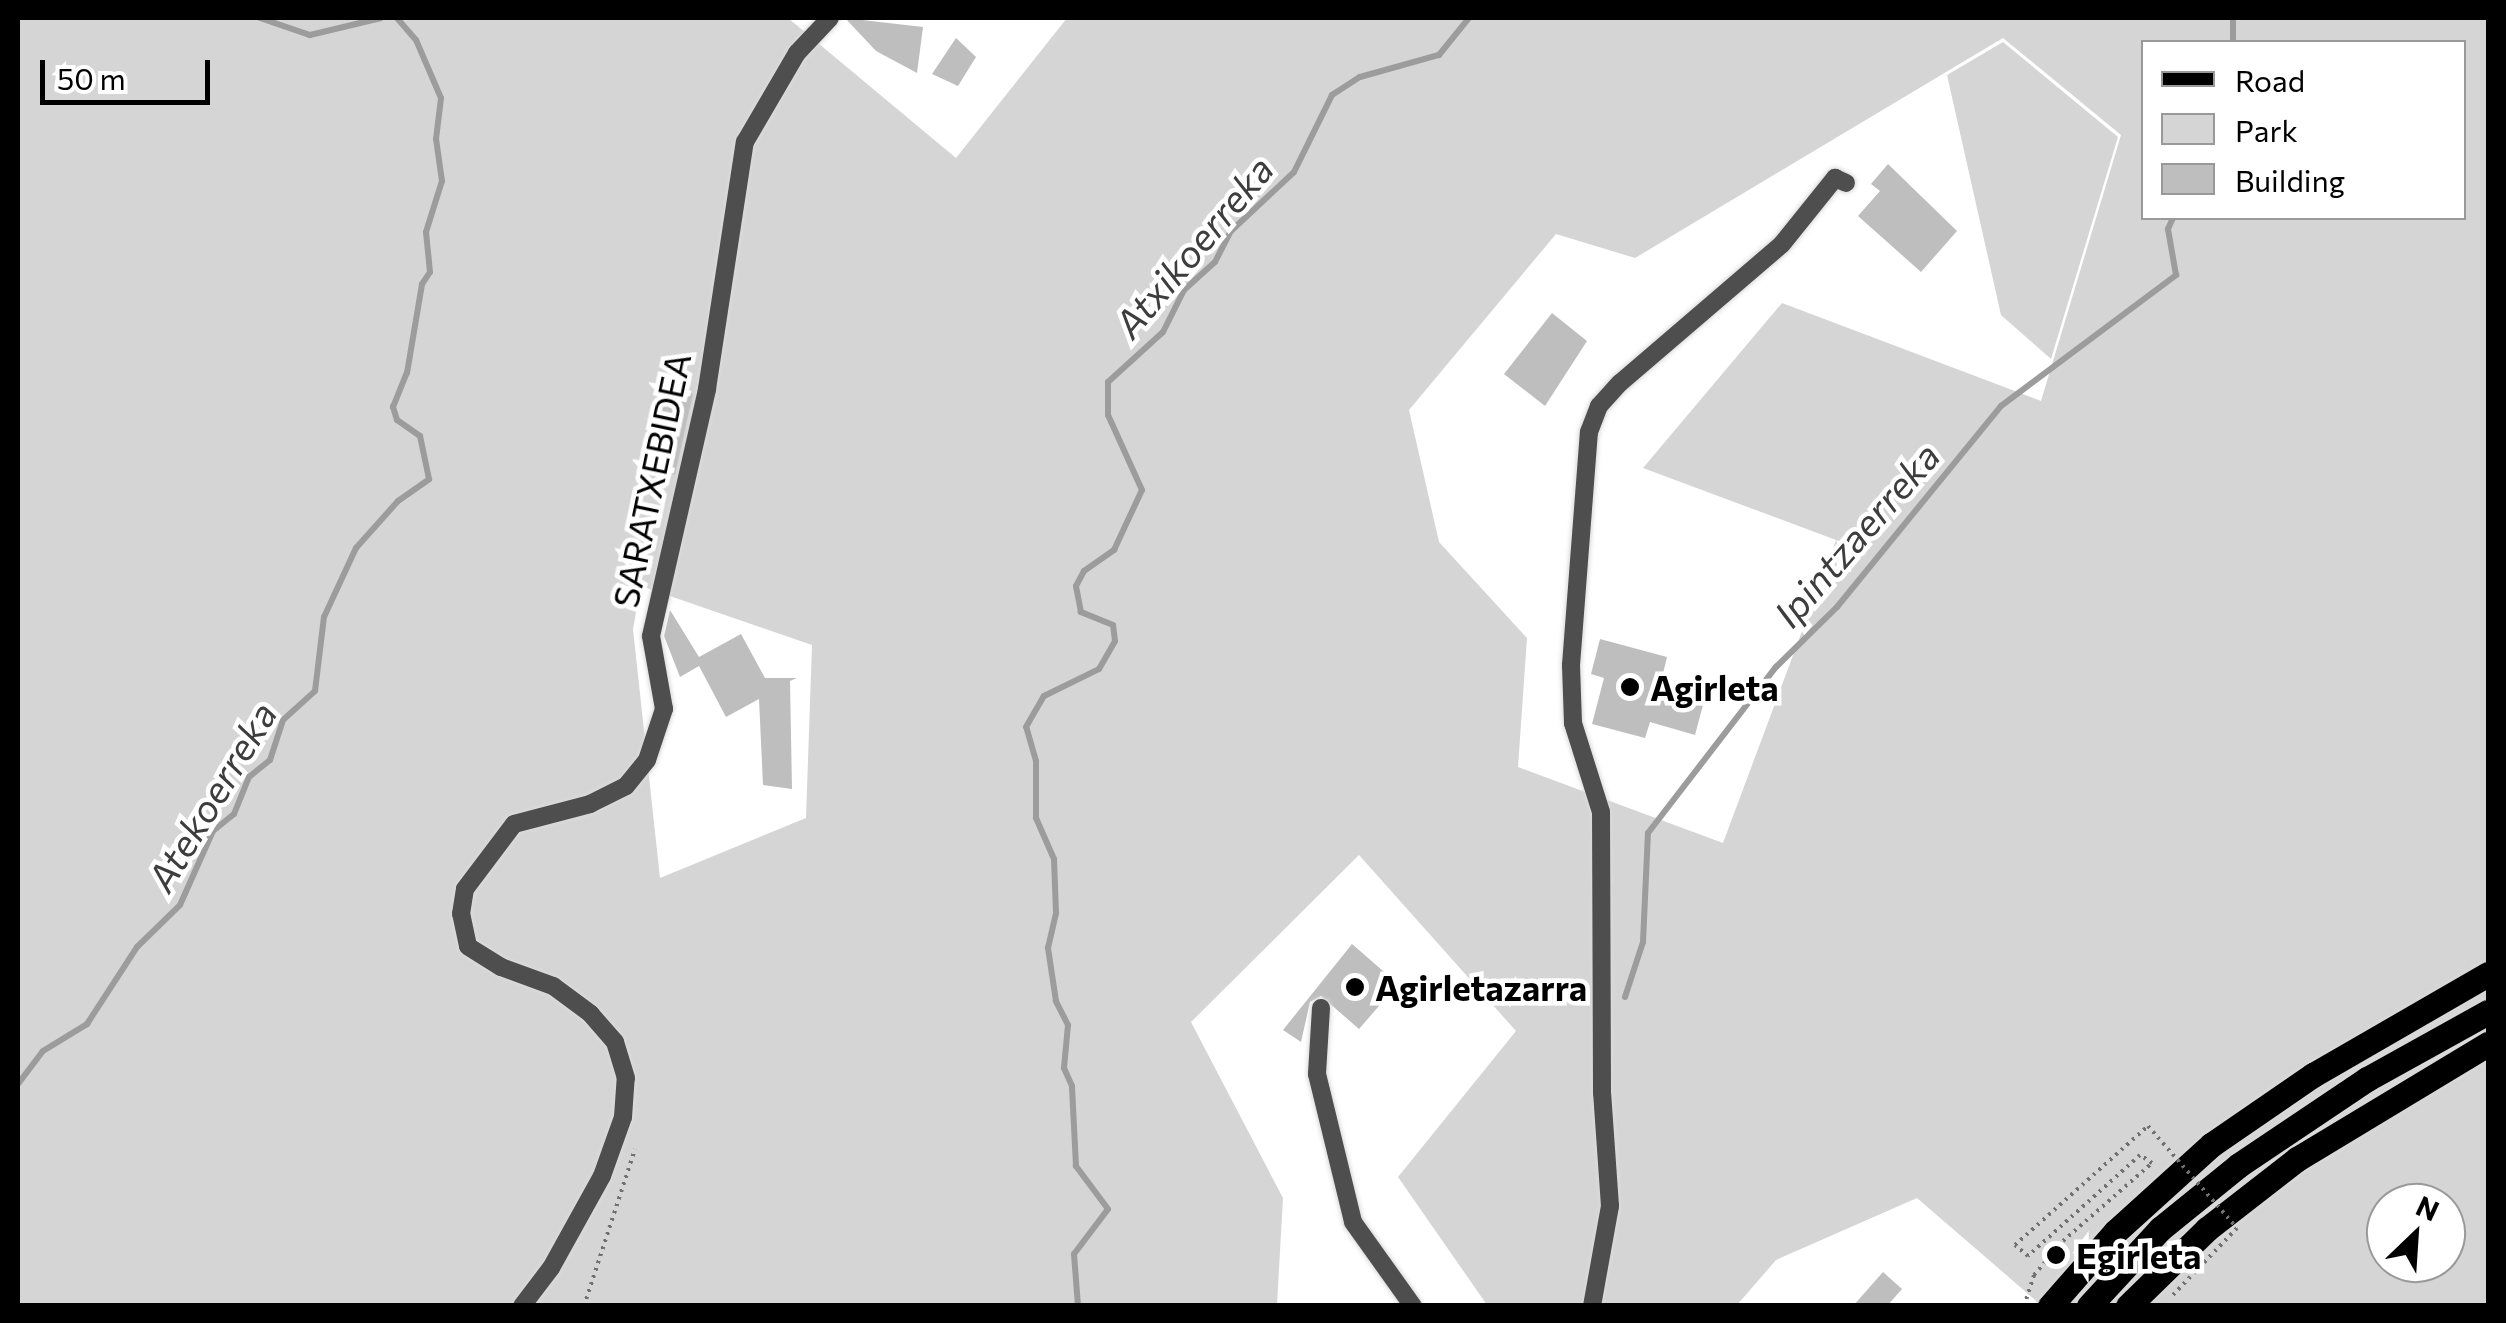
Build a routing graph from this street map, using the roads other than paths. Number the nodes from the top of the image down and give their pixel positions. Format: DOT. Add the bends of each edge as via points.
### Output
graph roads {
  1 [pos="830,18"];
  2 [pos="1846,183"];
  3 [pos="2488,974"];
  4 [pos="1321,1008"];
  5 [pos="2488,1012"];
  6 [pos="2488,1044"];
  7 [pos="522,1306"];
  8 [pos="1413,1306"];
  9 [pos="1592,1306"];
  10 [pos="2050,1306"];
  11 [pos="2089,1306"];
  12 [pos="2128,1306"];
  1 -- 7 [label="street, SARATXEBIDEA" via="797,53 745,142 707,389 651,636 664,709 647,760 626,786 590,804 514,824 465,888 461,914 468,946 553,986 615,1042 626,1078 623,1117 602,1176"];
  2 -- 9 [label="street" via="1835,178 1782,244 1620,383 1599,406 1589,432 1571,665 1573,722 1601,812 1602,1094 1610,1206"];
  3 -- 10 [label="main road" via="2313,1075 2211,1145 2115,1232"];
  4 -- 8 [label="street" via="1316,1074 1353,1222"];
  5 -- 11 [label="main road" via="2296,1123 2160,1230"];
  6 -- 12 [label="main road" via="2296,1159 2207,1229"];
}
